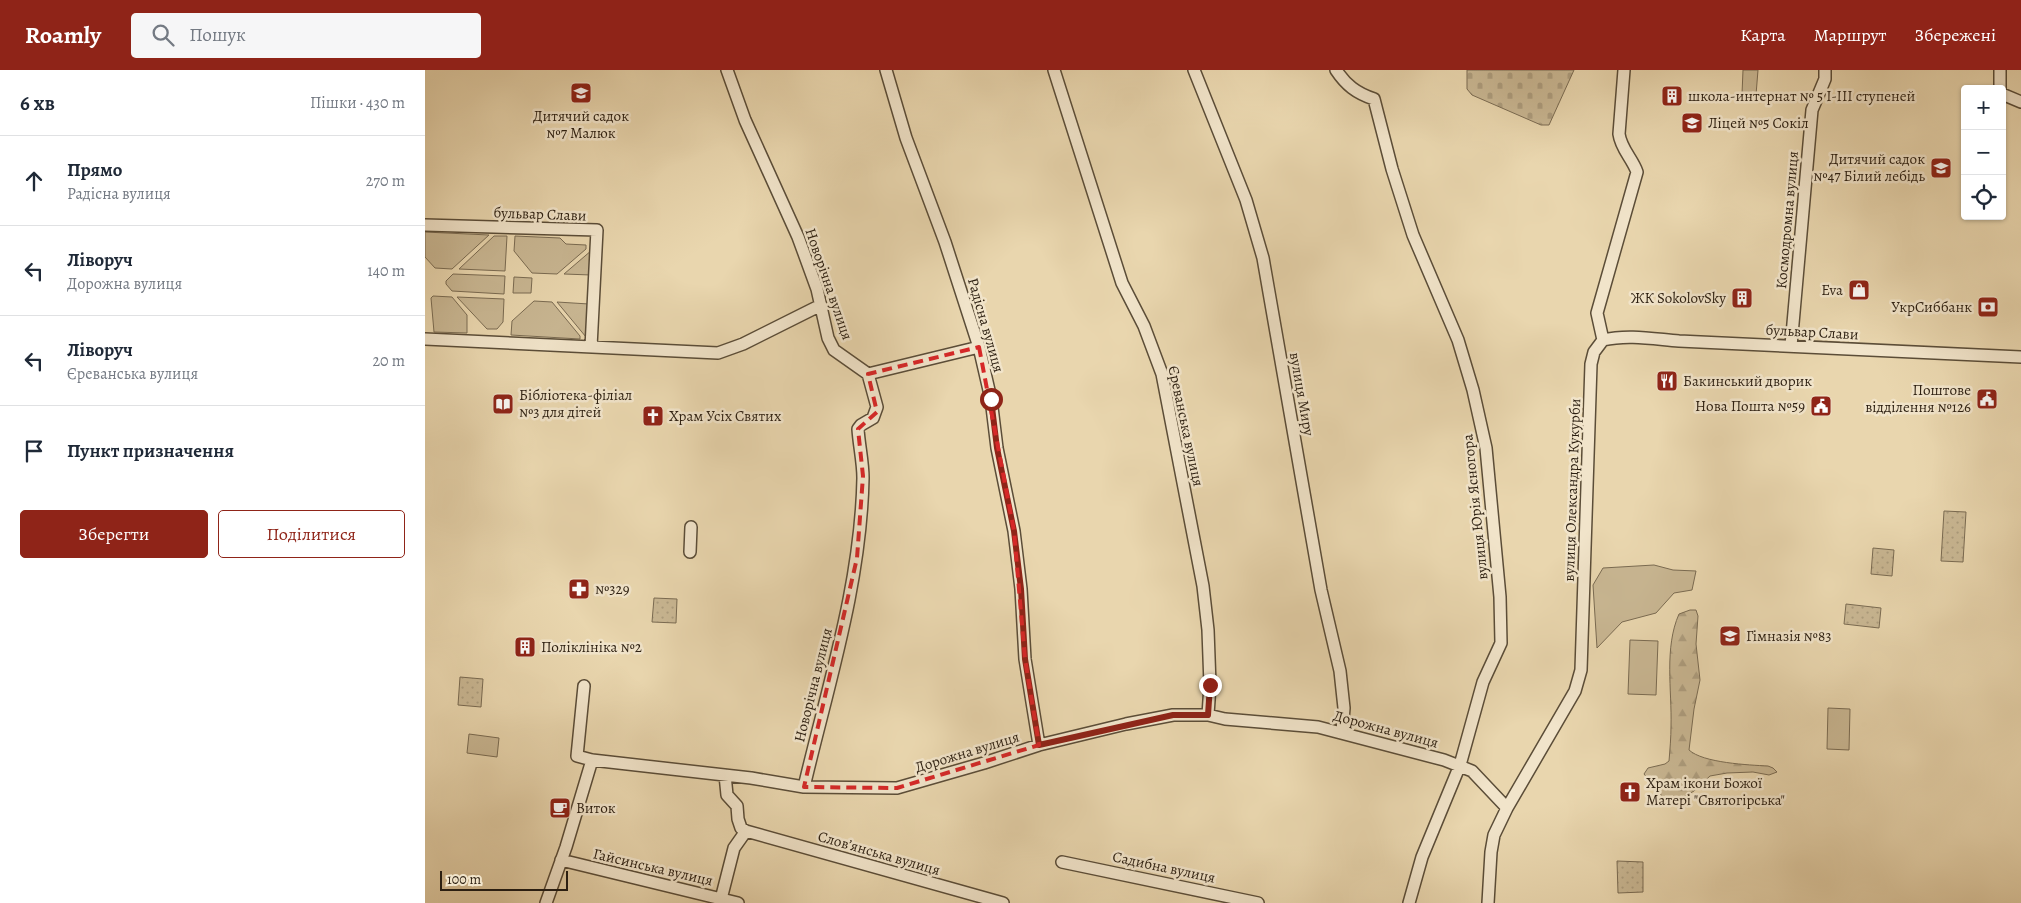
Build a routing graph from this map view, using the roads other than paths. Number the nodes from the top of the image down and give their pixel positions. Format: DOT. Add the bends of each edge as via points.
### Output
graph roads {
  1 [pos="727,70"];
  2 [pos="886,70"];
  3 [pos="1053,70"];
  4 [pos="1193,70"];
  5 [pos="1336,70"];
  6 [pos="1624,70"];
  7 [pos="1825,70"];
  8 [pos="2000,70"];
  9 [pos="2000,85"];
  10 [pos="2006,96"];
  11 [pos="2021,102"];
  12 [pos="425,225"];
  13 [pos="821,305"];
  14 [pos="425,339"];
  15 [pos="1603,340"];
  16 [pos="1791,346"];
  17 [pos="591,347"];
  18 [pos="979,347"];
  19 [pos="2021,357"];
  20 [pos="868,374"];
  21 [pos="691,527"];
  22 [pos="690,552"];
  23 [pos="584,686"];
  24 [pos="1208,715"];
  25 [pos="1342,732"];
  26 [pos="1039,745"];
  27 [pos="592,760"];
  28 [pos="1460,765"];
  29 [pos="725,775"];
  30 [pos="804,787"];
  31 [pos="1507,808"];
  32 [pos="747,831"];
  33 [pos="561,860"];
  34 [pos="1062,862"];
  35 [pos="720,901"];
  36 [pos="545,903"];
  37 [pos="738,903"];
  38 [pos="1003,903"];
  39 [pos="1258,903"];
  40 [pos="1409,903"];
  41 [pos="1488,903"];
  1 -- 13 [label="street, Новорічна вулиця" via="745,120 798,237"];
  2 -- 18 [label="street, Радісна вулиця" via="906,138 945,242"];
  3 -- 24 [label="street, Єреванська вулиця" via="1122,283 1144,326 1162,374 1203,586 1208,630"];
  4 -- 25 [label="street, вулиця Миру" via="1247,200 1263,258 1321,590 1340,671 1344,708"];
  5 -- 28 [label="street, вулиця Юрія Ясногора" via="1346,84 1374,100 1413,235 1458,340 1486,448 1500,597 1501,643 1483,682"];
  6 -- 15 [label="street" via="1619,134 1637,172 1597,313"];
  7 -- 16 [label="street, Космодромна вулиця" via="1825,79 1812,110"];
  8 -- 9 [label="street"];
  10 -- 11 [label="street"];
  12 -- 17 [label="street, бульвар Слави" via="597,230"];
  13 -- 17 [label="street" via="719,353"];
  13 -- 20 [label="street, Новорічна вулиця" via="834,350"];
  14 -- 17 [label="street"];
  15 -- 16 [label="street, бульвар Слави" via="1630,337"];
  15 -- 31 [label="street, вулиця Олександра Кукурби" via="1594,352 1591,364 1579,681"];
  16 -- 19 [label="street, бульвар Слави"];
  18 -- 20 [label="street"];
  18 -- 26 [label="street, Радісна вулиця" via="1014,531 1025,659"];
  20 -- 30 [label="street, Новорічна вулиця" via="877,411 858,429 863,476 857,558"];
  21 -- 22 [label="street"];
  23 -- 27 [label="street" via="577,756"];
  24 -- 25 [label="street, Дорожна вулиця"];
  24 -- 26 [label="street, Дорожна вулиця" via="1173,715"];
  25 -- 28 [label="street, Дорожна вулиця"];
  26 -- 30 [label="street, Дорожна вулиця" via="897,788"];
  27 -- 29 [label="street, Дорожна вулиця"];
  27 -- 33 [label="street"];
  28 -- 31 [label="street, Дорожна вулиця" via="1471,771"];
  28 -- 40 [label="street, вулиця Юрія Ясногора" via="1422,857"];
  29 -- 30 [label="street, Дорожна вулиця"];
  29 -- 32 [label="street" via="727,795 737,806 741,828"];
  31 -- 41 [label="street, вулиця Олександра Кукурби" via="1493,834"];
  32 -- 35 [label="street" via="734,848"];
  32 -- 38 [label="street, Словʼянська вулиця"];
  33 -- 35 [label="street, Гайсинська вулиця"];
  33 -- 36 [label="street"];
  34 -- 39 [label="street, Садибна вулиця"];
  35 -- 37 [label="street, Гайсинська вулиця"];
}
